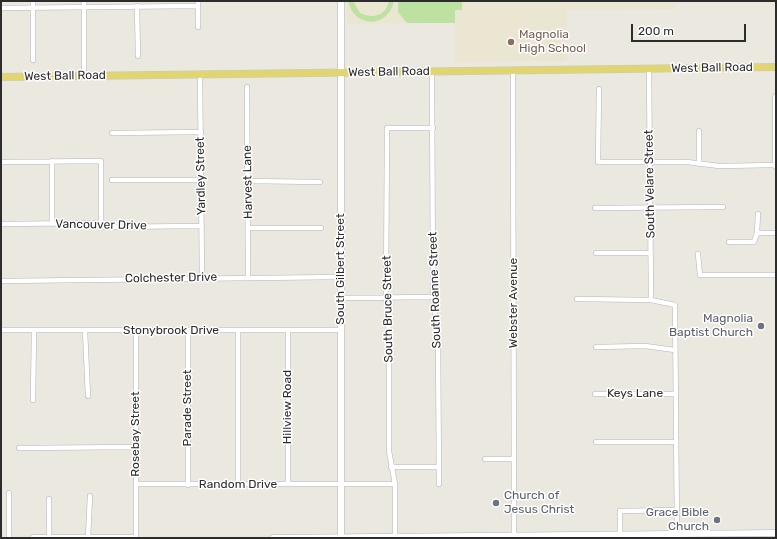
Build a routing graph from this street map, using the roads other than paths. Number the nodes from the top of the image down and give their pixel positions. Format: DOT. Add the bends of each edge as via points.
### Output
graph roads {
  1 [pos="33,1"];
  2 [pos="84,1"];
  3 [pos="340,1"];
  4 [pos="198,4"];
  5 [pos="137,6"];
  6 [pos="84,7"];
  7 [pos="1,8"];
  8 [pos="33,8"];
  9 [pos="198,27"];
  10 [pos="138,56"];
  11 [pos="33,60"];
  12 [pos="776,67"];
  13 [pos="648,68"];
  14 [pos="513,70"];
  15 [pos="432,71"];
  16 [pos="340,72"];
  17 [pos="200,74"];
  18 [pos="84,76"];
  19 [pos="1,77"];
  20 [pos="247,87"];
  21 [pos="599,89"];
  22 [pos="776,97"];
  23 [pos="433,128"];
  24 [pos="699,131"];
  25 [pos="201,132"];
  26 [pos="112,133"];
  27 [pos="52,161"];
  28 [pos="1,162"];
  29 [pos="649,162"];
  30 [pos="699,164"];
  31 [pos="776,165"];
  32 [pos="112,180"];
  33 [pos="201,180"];
  34 [pos="248,181"];
  35 [pos="320,182"];
  36 [pos="724,207"];
  37 [pos="595,208"];
  38 [pos="650,208"];
  39 [pos="758,214"];
  40 [pos="1,224"];
  41 [pos="52,224"];
  42 [pos="202,226"];
  43 [pos="101,227"];
  44 [pos="248,228"];
  45 [pos="321,228"];
  46 [pos="757,233"];
  47 [pos="776,233"];
  48 [pos="729,242"];
  49 [pos="596,253"];
  50 [pos="650,253"];
  51 [pos="698,254"];
  52 [pos="776,275"];
  53 [pos="341,277"];
  54 [pos="202,278"];
  55 [pos="248,278"];
  56 [pos="1,281"];
  57 [pos="386,297"];
  58 [pos="433,297"];
  59 [pos="341,298"];
  60 [pos="577,300"];
  61 [pos="651,300"];
  62 [pos="1,330"];
  63 [pos="34,330"];
  64 [pos="136,330"];
  65 [pos="188,330"];
  66 [pos="238,330"];
  67 [pos="288,330"];
  68 [pos="341,330"];
  69 [pos="85,331"];
  70 [pos="596,347"];
  71 [pos="675,350"];
  72 [pos="595,394"];
  73 [pos="676,394"];
  74 [pos="88,396"];
  75 [pos="33,400"];
  76 [pos="596,442"];
  77 [pos="676,442"];
  78 [pos="136,447"];
  79 [pos="20,448"];
  80 [pos="485,459"];
  81 [pos="514,459"];
  82 [pos="391,467"];
  83 [pos="438,467"];
  84 [pos="136,484"];
  85 [pos="288,484"];
  86 [pos="341,484"];
  87 [pos="395,484"];
  88 [pos="439,484"];
  89 [pos="188,485"];
  90 [pos="238,485"];
  91 [pos="9,493"];
  92 [pos="90,496"];
  93 [pos="49,499"];
  94 [pos="676,510"];
  95 [pos="776,533"];
  96 [pos="620,534"];
  97 [pos="677,534"];
  98 [pos="514,536"];
  99 [pos="594,536"];
  100 [pos="651,536"];
  101 [pos="730,536"];
  102 [pos="391,537"];
  103 [pos="551,537"];
  104 [pos="9,538"];
  105 [pos="34,538"];
  106 [pos="49,538"];
  107 [pos="88,538"];
  108 [pos="135,538"];
  109 [pos="273,538"];
  110 [pos="341,538"];
  1 -- 8 [label="street"];
  2 -- 6 [label="street"];
  3 -- 16 [label="street, South Gilbert Street"];
  4 -- 5 [label="street"];
  4 -- 9 [label="street"];
  5 -- 6 [label="street"];
  5 -- 10 [label="street"];
  6 -- 8 [label="street"];
  6 -- 18 [label="street"];
  7 -- 8 [label="street"];
  8 -- 11 [label="street"];
  12 -- 13 [label="main road, West Ball Road"];
  13 -- 14 [label="main road, West Ball Road"];
  13 -- 29 [label="street, South Velare Street"];
  14 -- 15 [label="main road, West Ball Road"];
  14 -- 81 [label="street, Webster Avenue"];
  15 -- 16 [label="main road, West Ball Road"];
  15 -- 23 [label="street, South Roanne Street"];
  16 -- 17 [label="main road, West Ball Road"];
  16 -- 53 [label="street, South Gilbert Street"];
  17 -- 18 [label="main road, West Ball Road"];
  17 -- 25 [label="street, Yardley Street"];
  18 -- 19 [label="main road, West Ball Road"];
  20 -- 34 [label="street, Harvest Lane"];
  21 -- 29 [label="street" via="598,162"];
  22 -- 31 [label="street"];
  23 -- 57 [label="street, South Bruce Street" via="387,128"];
  23 -- 58 [label="street, South Roanne Street"];
  24 -- 30 [label="street"];
  25 -- 26 [label="street"];
  25 -- 33 [label="street, Yardley Street"];
  27 -- 28 [label="street"];
  27 -- 41 [label="street"];
  27 -- 43 [label="street" via="100,161"];
  29 -- 30 [label="street"];
  29 -- 38 [label="street, South Velare Street"];
  30 -- 31 [label="street"];
  32 -- 33 [label="street"];
  33 -- 42 [label="street, Yardley Street"];
  34 -- 35 [label="street"];
  34 -- 44 [label="street, Harvest Lane"];
  36 -- 38 [label="street"];
  37 -- 38 [label="street"];
  38 -- 50 [label="street, South Velare Street"];
  39 -- 46 [label="street"];
  40 -- 41 [label="street, Vancouver Drive"];
  41 -- 43 [label="street, Vancouver Drive" via="94,223"];
  42 -- 43 [label="street, Vancouver Drive"];
  42 -- 54 [label="street, Yardley Street"];
  44 -- 45 [label="street"];
  44 -- 55 [label="street, Harvest Lane"];
  46 -- 47 [label="street"];
  46 -- 48 [label="street" via="754,242"];
  49 -- 50 [label="street"];
  50 -- 61 [label="street, South Velare Street"];
  51 -- 52 [label="street" via="700,275"];
  53 -- 55 [label="street, Colchester Drive"];
  53 -- 59 [label="street, South Gilbert Street"];
  54 -- 55 [label="street, Colchester Drive"];
  54 -- 56 [label="street, Colchester Drive"];
  57 -- 58 [label="street"];
  57 -- 59 [label="street"];
  57 -- 82 [label="street, South Bruce Street"];
  58 -- 83 [label="street, South Roanne Street" via="438,339"];
  59 -- 68 [label="street, South Gilbert Street"];
  60 -- 61 [label="street"];
  61 -- 71 [label="street" via="675,305"];
  62 -- 63 [label="street, Stonybrook Drive"];
  63 -- 69 [label="street, Stonybrook Drive"];
  63 -- 75 [label="street"];
  64 -- 65 [label="street, Stonybrook Drive"];
  64 -- 69 [label="street, Stonybrook Drive"];
  64 -- 78 [label="street, Rosebay Street"];
  65 -- 66 [label="street, Stonybrook Drive"];
  65 -- 89 [label="street, Parade Street"];
  66 -- 67 [label="street, Stonybrook Drive"];
  66 -- 90 [label="street"];
  67 -- 68 [label="street, Stonybrook Drive"];
  67 -- 85 [label="street, Hillview Road"];
  68 -- 86 [label="street, South Gilbert Street"];
  69 -- 74 [label="street"];
  70 -- 71 [label="street" via="645,346"];
  71 -- 73 [label="street"];
  72 -- 73 [label="street, Keys Lane"];
  73 -- 77 [label="street"];
  76 -- 77 [label="street"];
  77 -- 94 [label="street"];
  78 -- 79 [label="street"];
  78 -- 84 [label="street, Rosebay Street"];
  80 -- 81 [label="street"];
  81 -- 98 [label="street, Webster Avenue"];
  82 -- 83 [label="street"];
  82 -- 87 [label="street, South Bruce Street"];
  83 -- 88 [label="street, South Roanne Street"];
  84 -- 89 [label="street, Random Drive"];
  84 -- 108 [label="street, Rosebay Street"];
  85 -- 86 [label="street, Random Drive"];
  85 -- 90 [label="street, Random Drive"];
  86 -- 87 [label="street, Random Drive"];
  86 -- 110 [label="street, South Gilbert Street"];
  87 -- 102 [label="street, South Bruce Street"];
  89 -- 90 [label="street, Random Drive"];
  91 -- 104 [label="street"];
  92 -- 107 [label="street"];
  93 -- 106 [label="street"];
  94 -- 96 [label="street" via="620,510"];
  94 -- 97 [label="street"];
  95 -- 101 [label="street"];
  96 -- 99 [label="street"];
  96 -- 100 [label="street"];
  97 -- 100 [label="street"];
  97 -- 101 [label="street"];
  98 -- 102 [label="street"];
  98 -- 103 [label="street"];
  99 -- 103 [label="street"];
  102 -- 110 [label="street"];
  105 -- 106 [label="street"];
  106 -- 107 [label="street"];
  107 -- 108 [label="street"];
  109 -- 110 [label="street"];
}
